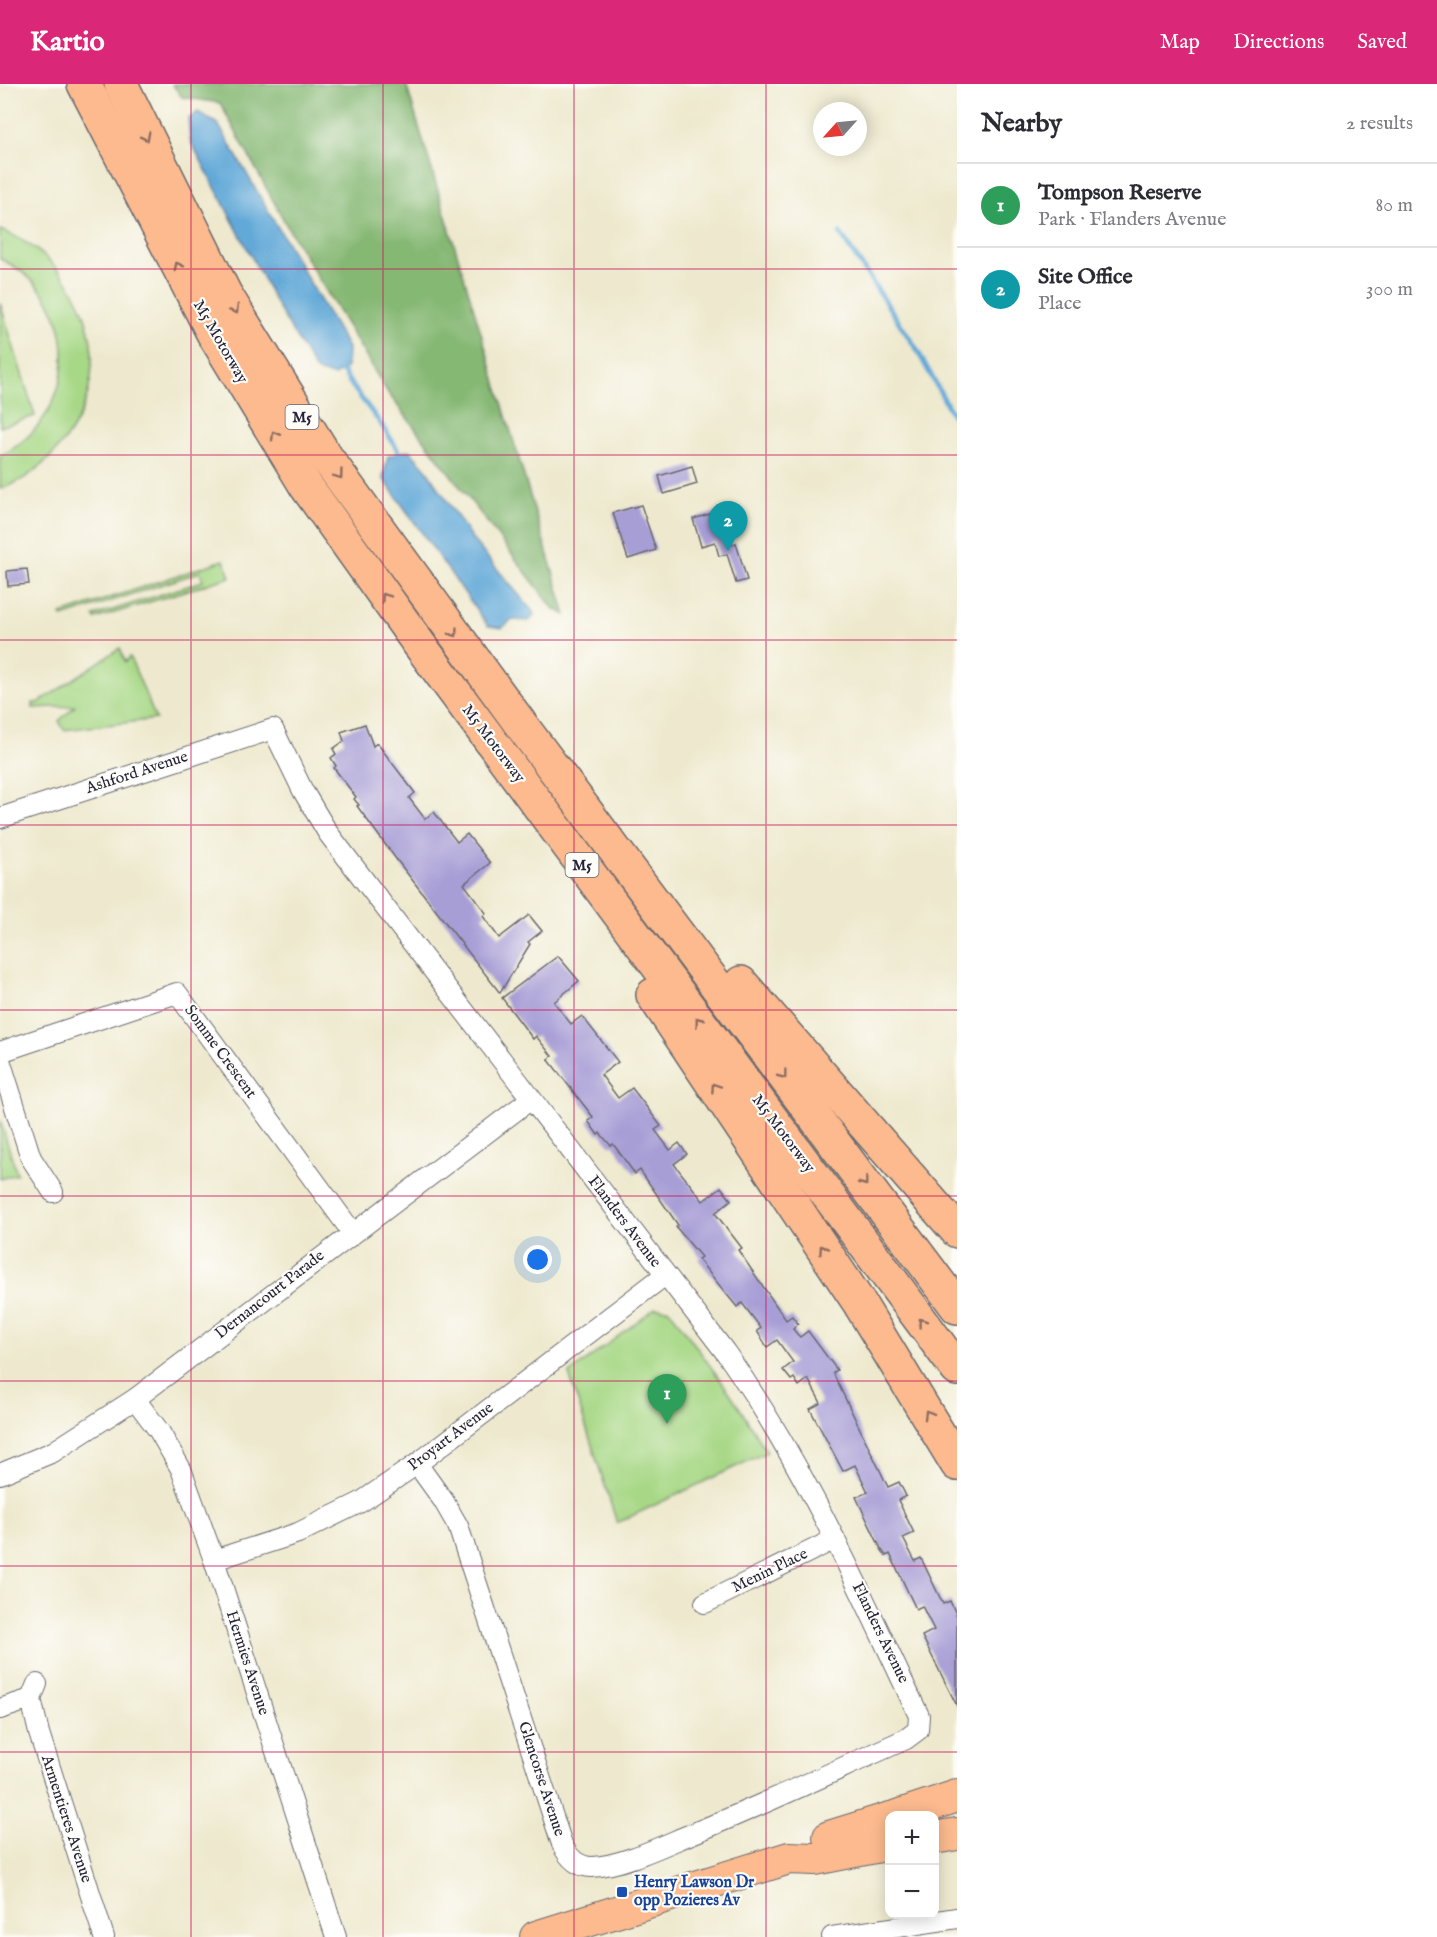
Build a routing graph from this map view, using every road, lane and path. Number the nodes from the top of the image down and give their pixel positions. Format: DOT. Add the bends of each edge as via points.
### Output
graph roads {
  1 [pos="84,84"];
  2 [pos="121,84"];
  3 [pos="419,644"];
  4 [pos="522,726"];
  5 [pos="273,729"];
  6 [pos="0,818"];
  7 [pos="0,1052"];
  8 [pos="0,1060"];
  9 [pos="531,1099"];
  10 [pos="53,1192"];
  11 [pos="957,1231"];
  12 [pos="352,1232"];
  13 [pos="665,1275"];
  14 [pos="957,1307"];
  15 [pos="957,1369"];
  16 [pos="135,1399"];
  17 [pos="417,1464"];
  18 [pos="957,1464"];
  19 [pos="0,1474"];
  20 [pos="835,1539"];
  21 [pos="214,1560"];
  22 [pos="705,1603"];
  23 [pos="0,1709"];
  24 [pos="906,1739"];
  25 [pos="957,1796"];
  26 [pos="910,1811"];
  27 [pos="885,1820"];
  28 [pos="957,1834"];
  29 [pos="939,1837"];
  30 [pos="885,1845"];
  31 [pos="789,1858"];
  32 [pos="957,1918"];
  33 [pos="104,1937"];
  34 [pos="336,1937"];
  35 [pos="536,1937"];
  36 [pos="832,1937"];
  3 -- 1 [label="highway, M5 Motorway / M5, one-way" via="306,486 213,333"];
  2 -- 4 [label="highway, M5 Motorway / M5, one-way" via="225,294 326,457"];
  15 -- 3 [label="highway, M5 Motorway / M5, one-way"];
  18 -- 3 [label="highway, one-way" via="858,1301"];
  4 -- 11 [label="highway" via="798,1053"];
  4 -- 14 [label="highway, M5 Motorway / M5, one-way"];
  5 -- 6 [label="street, Ashford Avenue"];
  5 -- 9 [label="street, Flanders Avenue" via="328,833"];
  7 -- 12 [label="street, Somme Crescent" via="177,993"];
  8 -- 10 [label="street" via="31,1158"];
  9 -- 12 [label="street, Dernancourt Parade"];
  9 -- 13 [label="street, Flanders Avenue"];
  12 -- 16 [label="street, Dernancourt Parade"];
  13 -- 17 [label="street, Proyart Avenue"];
  13 -- 20 [label="street, Flanders Avenue" via="769,1416"];
  16 -- 19 [label="street, Dernancourt Parade" via="62,1447"];
  16 -- 21 [label="street, Hermies Avenue" via="181,1469"];
  17 -- 21 [label="street, Proyart Avenue" via="361,1502 298,1533"];
  17 -- 24 [label="street, Glencorse Avenue" via="458,1526 562,1844 572,1860 581,1865 601,1866 657,1848"];
  20 -- 22 [label="street, Menin Place"];
  20 -- 24 [label="street, Flanders Avenue" via="919,1716 918,1730"];
  21 -- 34 [label="street, Hermies Avenue"];
  23 -- 33 [label="street, Armentieres Avenue" via="34,1692 39,1733"];
  25 -- 26 [label="main road"];
  27 -- 31 [label="main road" via="810,1843"];
  28 -- 29 [label="main road"];
  30 -- 31 [label="main road" via="815,1859"];
  31 -- 35 [label="main road"];
  32 -- 36 [label="street"];
}
